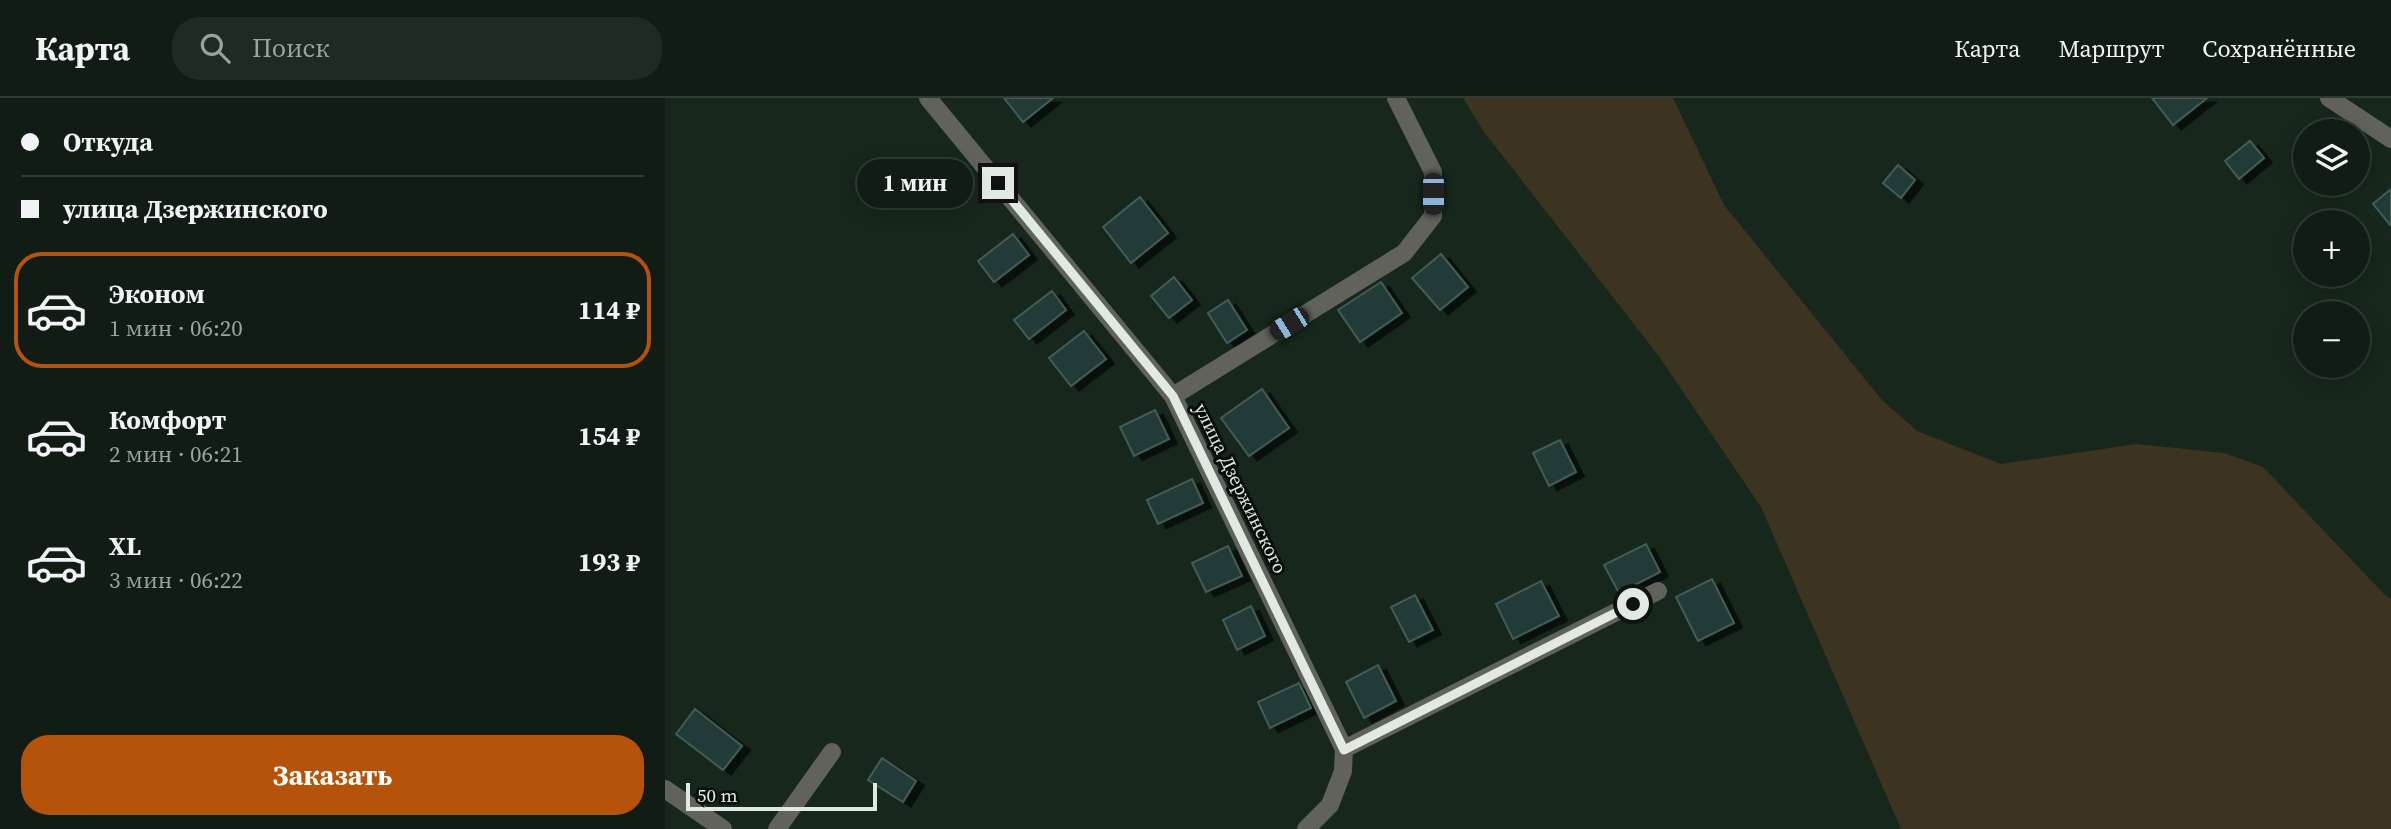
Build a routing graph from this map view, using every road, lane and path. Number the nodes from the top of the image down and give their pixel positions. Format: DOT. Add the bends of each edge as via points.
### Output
graph roads {
  1 [pos="927,98"];
  2 [pos="1396,98"];
  3 [pos="2329,98"];
  4 [pos="2391,139"];
  5 [pos="1173,396"];
  6 [pos="1658,591"];
  7 [pos="1344,750"];
  8 [pos="832,752"];
  9 [pos="665,789"];
  10 [pos="723,829"];
  11 [pos="777,829"];
  12 [pos="1306,829"];
  1 -- 5 [label="street, улица Дзержинского"];
  2 -- 5 [label="street" via="1433,172 1433,216 1404,253"];
  3 -- 4 [label="street"];
  5 -- 7 [label="street, улица Дзержинского"];
  6 -- 7 [label="street"];
  7 -- 12 [label="street" via="1343,771 1330,805"];
  8 -- 11 [label="street"];
  9 -- 10 [label="street"];
}
